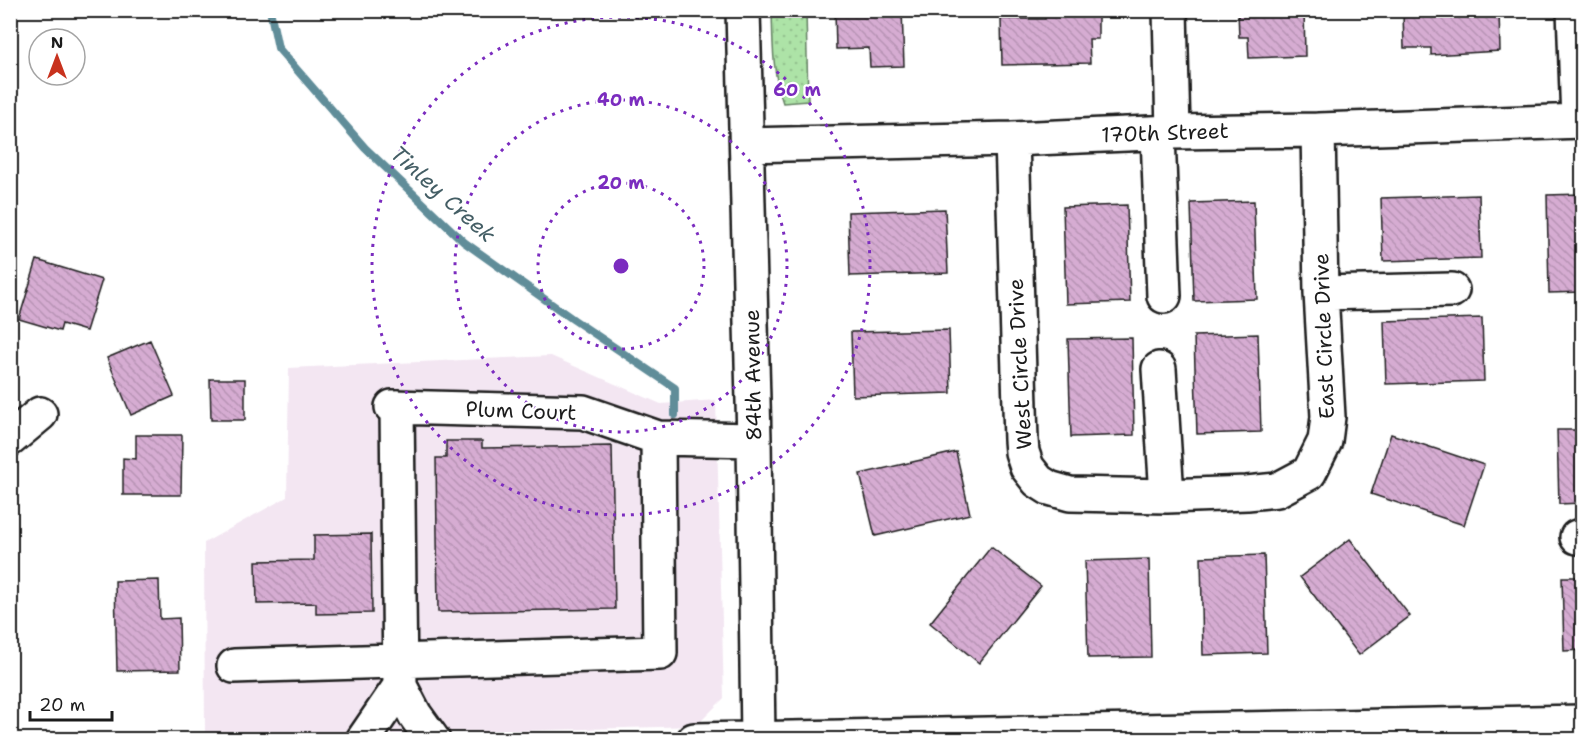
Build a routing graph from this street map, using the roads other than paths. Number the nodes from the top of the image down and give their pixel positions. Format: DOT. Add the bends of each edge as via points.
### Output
graph roads {
  1 [pos="743,10"];
  2 [pos="1170,10"];
  3 [pos="1574,10"];
  4 [pos="1580,121"];
  5 [pos="1318,130"];
  6 [pos="1165,133"];
  7 [pos="1012,139"];
  8 [pos="747,145"];
  9 [pos="1452,290"];
  10 [pos="1321,293"];
  11 [pos="1164,296"];
  12 [pos="1159,369"];
  13 [pos="40,414"];
  14 [pos="658,438"];
  15 [pos="10,439"];
  16 [pos="754,440"];
  17 [pos="1171,496"];
  18 [pos="234,666"];
  19 [pos="400,673"];
  20 [pos="1582,722"];
  21 [pos="758,739"];
  22 [pos="363,740"];
  23 [pos="434,740"];
  24 [pos="694,740"];
  1 -- 8 [label="street, 84th Avenue"];
  2 -- 6 [label="street"];
  3 -- 4 [label="street"];
  4 -- 5 [label="street, 170th Street"];
  5 -- 6 [label="street, 170th Street"];
  5 -- 10 [label="street, East Circle Drive"];
  6 -- 7 [label="street, 170th Street"];
  6 -- 11 [label="street"];
  7 -- 8 [label="street, 170th Street"];
  7 -- 17 [label="street, West Circle Drive" via="1021,440 1027,467 1038,481 1070,494"];
  8 -- 16 [label="street, 84th Avenue"];
  9 -- 10 [label="street"];
  10 -- 17 [label="street, East Circle Drive" via="1328,417 1325,441 1309,473 1277,490"];
  12 -- 17 [label="street"];
  13 -- 15 [label="street"];
  14 -- 16 [label="street, Plum Court"];
  14 -- 19 [label="street" via="660,653"];
  14 -- 19 [label="street, Plum Court" via="583,412 394,407"];
  16 -- 21 [label="street, 84th Avenue"];
  18 -- 19 [label="street"];
  19 -- 22 [label="street"];
  19 -- 23 [label="street" via="416,715"];
  20 -- 21 [label="street"];
  21 -- 24 [label="street"];
}
